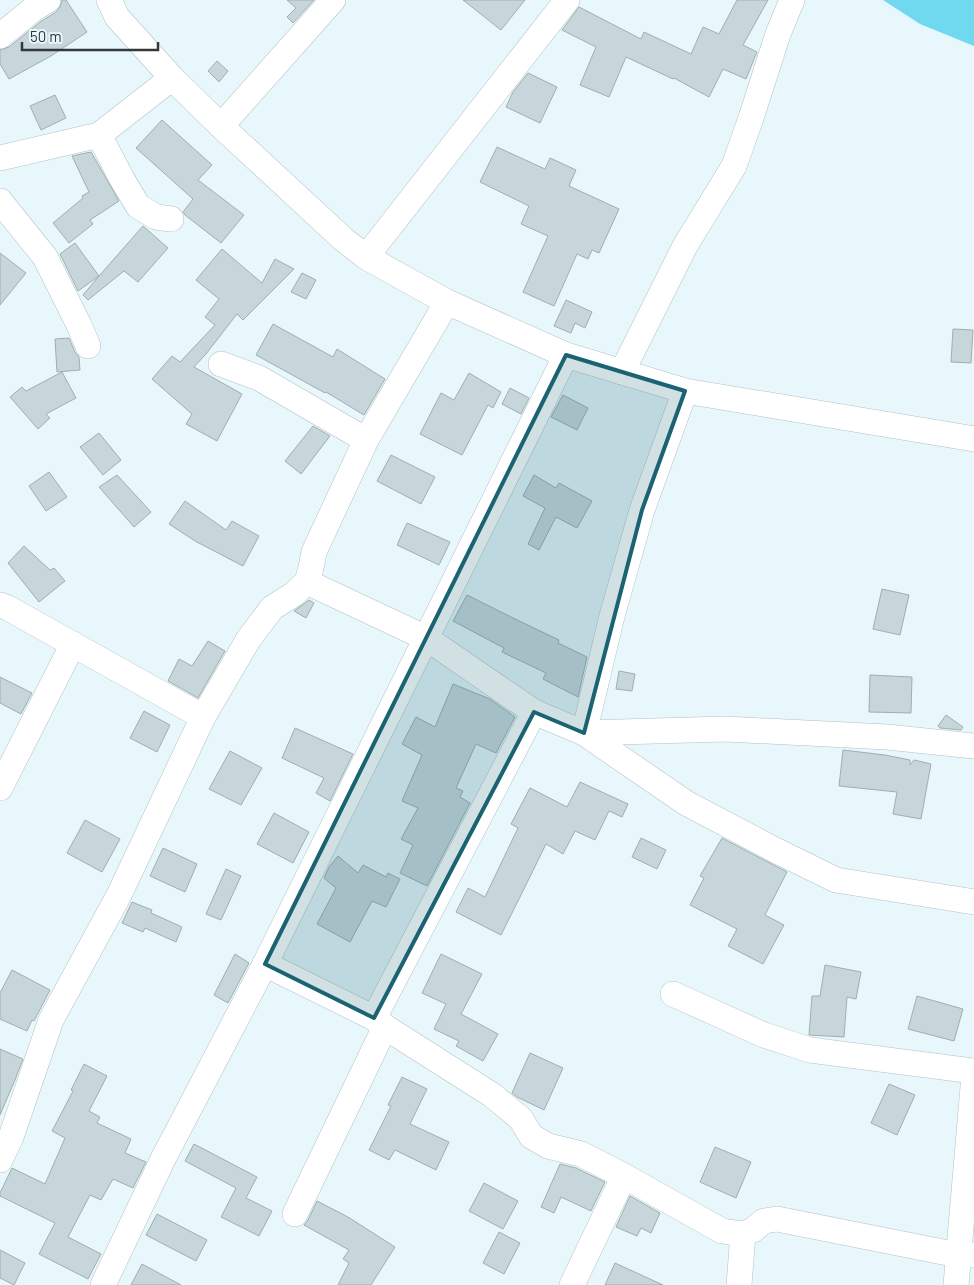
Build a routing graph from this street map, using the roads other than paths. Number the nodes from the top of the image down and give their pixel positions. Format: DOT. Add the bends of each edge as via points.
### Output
graph roads {
  1 [pos="48,0"];
  2 [pos="108,0"];
  3 [pos="333,0"];
  4 [pos="567,0"];
  5 [pos="792,0"];
  6 [pos="0,36"];
  7 [pos="172,78"];
  8 [pos="220,126"];
  9 [pos="99,135"];
  10 [pos="0,158"];
  11 [pos="0,201"];
  12 [pos="171,219"];
  13 [pos="366,257"];
  14 [pos="447,302"];
  15 [pos="88,346"];
  16 [pos="566,355"];
  17 [pos="221,364"];
  18 [pos="622,372"];
  19 [pos="685,391"];
  20 [pos="974,439"];
  21 [pos="366,440"];
  22 [pos="307,582"];
  23 [pos="0,605"];
  24 [pos="426,638"];
  25 [pos="73,644"];
  26 [pos="534,712"];
  27 [pos="202,718"];
  28 [pos="584,734"];
  29 [pos="974,746"];
  30 [pos="0,788"];
  31 [pos="974,902"];
  32 [pos="265,964"];
  33 [pos="673,994"];
  34 [pos="380,1023"];
  35 [pos="974,1071"];
  36 [pos="974,1075"];
  37 [pos="0,1160"];
  38 [pos="624,1176"];
  39 [pos="295,1214"];
  40 [pos="743,1234"];
  41 [pos="966,1255"];
  42 [pos="103,1285"];
  43 [pos="572,1285"];
  44 [pos="740,1285"];
  45 [pos="956,1285"];
  1 -- 6 [label="street"];
  2 -- 7 [label="street" via="117,17"];
  3 -- 8 [label="street"];
  4 -- 13 [label="street"];
  5 -- 18 [label="street" via="734,166 685,246"];
  7 -- 8 [label="street"];
  7 -- 9 [label="street"];
  8 -- 13 [label="street"];
  9 -- 10 [label="street"];
  9 -- 12 [label="street" via="138,206 156,217"];
  11 -- 15 [label="street" via="45,256"];
  13 -- 14 [label="street"];
  14 -- 16 [label="street"];
  14 -- 21 [label="street"];
  16 -- 18 [label="street"];
  16 -- 24 [label="street"];
  17 -- 21 [label="street" via="259,378"];
  18 -- 19 [label="street"];
  19 -- 20 [label="street"];
  19 -- 28 [label="street" via="642,510"];
  21 -- 22 [label="street" via="314,552"];
  22 -- 24 [label="street"];
  22 -- 27 [label="street" via="272,608 248,640"];
  23 -- 25 [label="street"];
  24 -- 26 [label="street"];
  24 -- 32 [label="street"];
  25 -- 27 [label="street"];
  25 -- 30 [label="street"];
  26 -- 28 [label="street"];
  26 -- 34 [label="street"];
  27 -- 37 [label="street" via="118,895 51,1020"];
  28 -- 29 [label="street" via="725,729 887,737"];
  28 -- 31 [label="street" via="686,803 836,880"];
  32 -- 34 [label="street"];
  32 -- 42 [label="street" via="163,1159"];
  33 -- 35 [label="street" via="764,1035 810,1050"];
  34 -- 38 [label="street" via="492,1094 521,1119 531,1136 548,1146 581,1154"];
  34 -- 39 [label="street"];
  36 -- 41 [label="street"];
  38 -- 40 [label="street" via="722,1231"];
  38 -- 43 [label="street"];
  40 -- 41 [label="street" via="764,1221 778,1219"];
  40 -- 44 [label="street"];
  41 -- 45 [label="street"];
}
